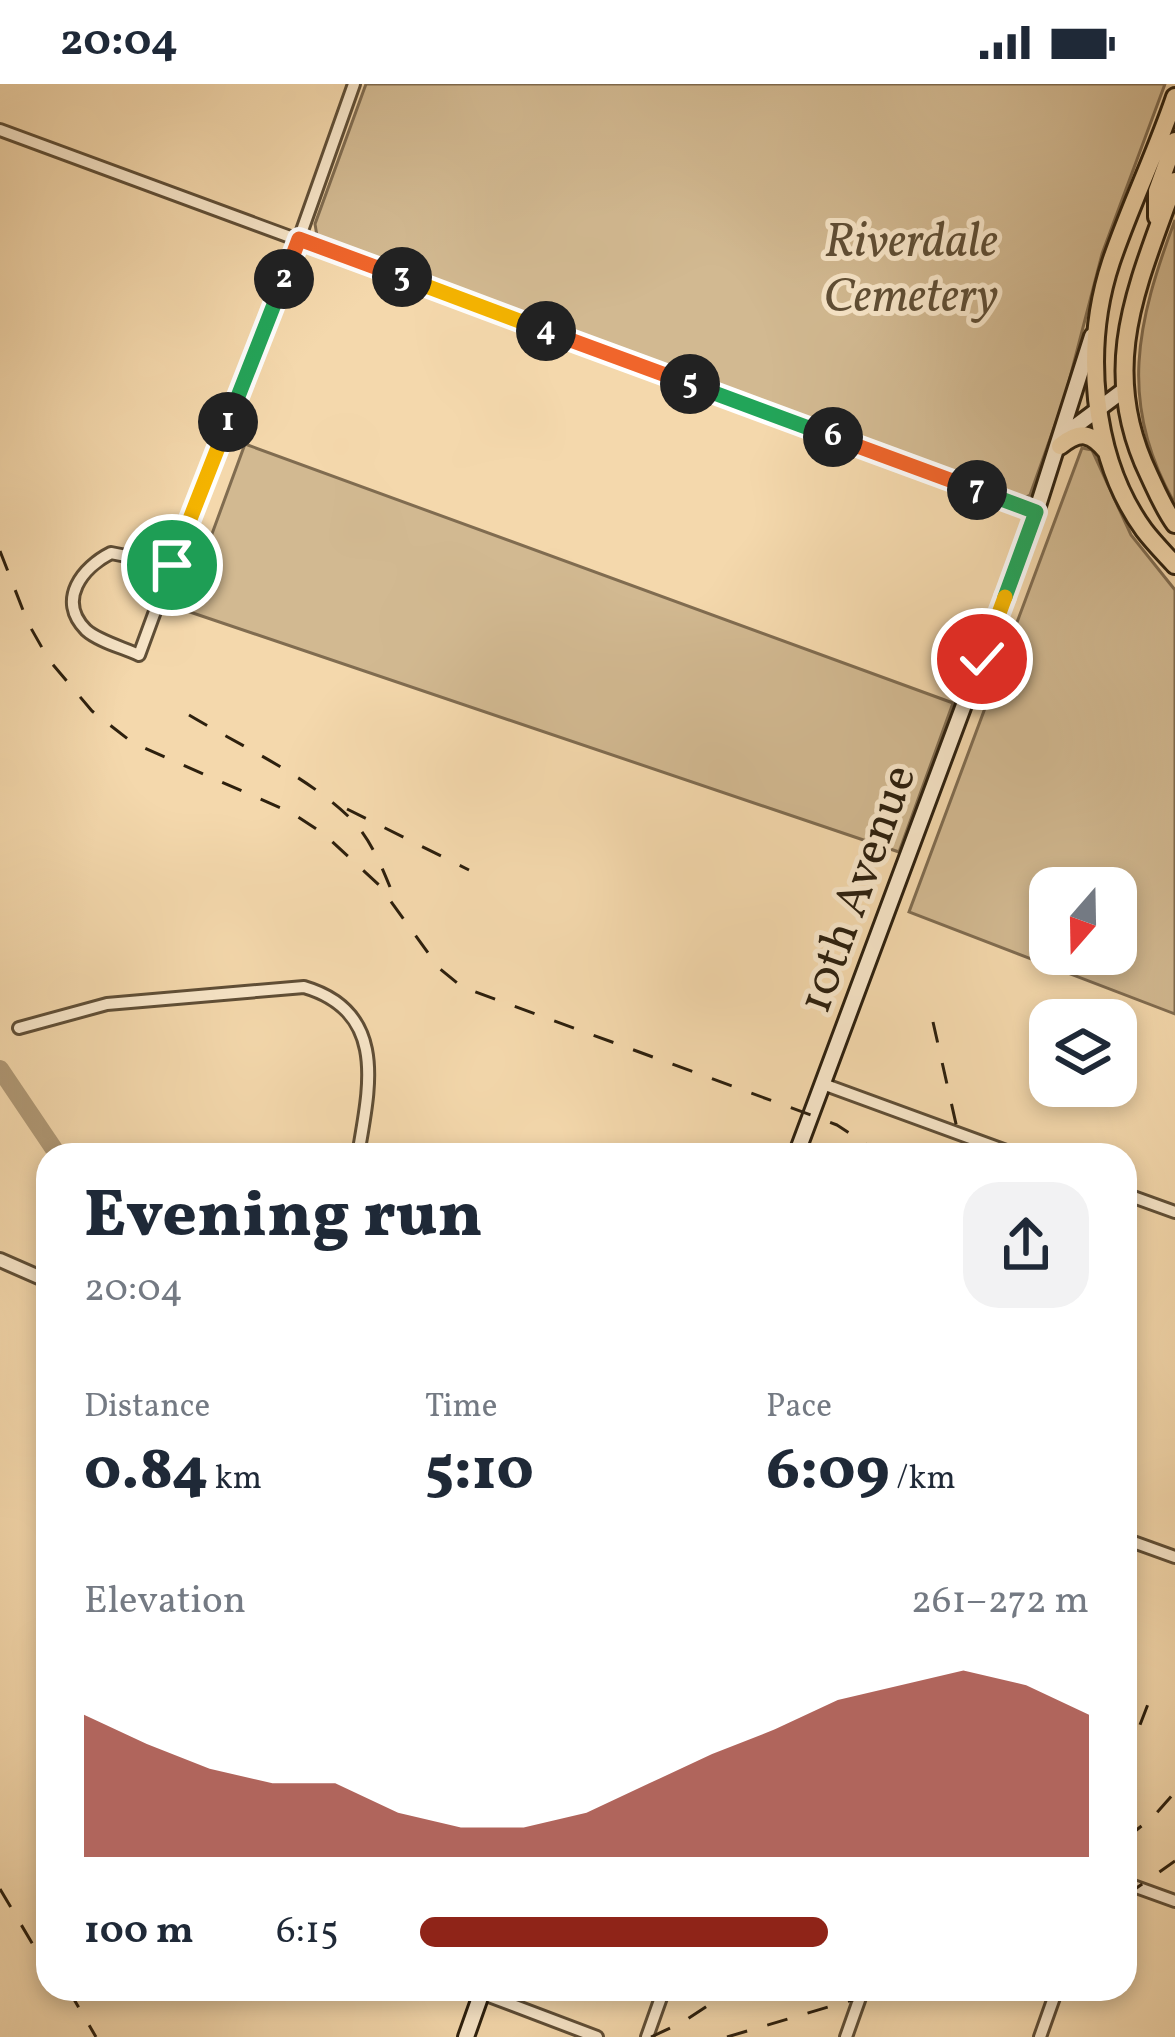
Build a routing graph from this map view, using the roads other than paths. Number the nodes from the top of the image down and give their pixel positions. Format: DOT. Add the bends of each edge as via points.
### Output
graph roads {
  1 [pos="354,84"];
  2 [pos="1175,97"];
  3 [pos="1172,121"];
  4 [pos="0,130"];
  5 [pos="1175,142"];
  6 [pos="1175,181"];
  7 [pos="1157,230"];
  8 [pos="299,239"];
  9 [pos="1096,324"];
  10 [pos="1124,390"];
  11 [pos="1099,407"];
  12 [pos="1060,446"];
  13 [pos="1109,454"];
  14 [pos="1036,512"];
  15 [pos="1175,524"];
  16 [pos="172,565"];
  17 [pos="1175,565"];
  18 [pos="20,1028"];
  19 [pos="824,1084"];
  20 [pos="360,1143"];
  21 [pos="801,1143"];
  22 [pos="985,1143"];
  23 [pos="1137,1198"];
  24 [pos="1175,1212"];
  25 [pos="0,1260"];
  26 [pos="36,1276"];
  27 [pos="1137,1543"];
  28 [pos="1175,1557"];
  29 [pos="1137,1887"];
  30 [pos="1175,1901"];
  31 [pos="479,2001"];
  32 [pos="507,2001"];
  33 [pos="660,2001"];
  34 [pos="858,2001"];
  35 [pos="1053,2001"];
  36 [pos="466,2037"];
  37 [pos="597,2037"];
  38 [pos="646,2037"];
  39 [pos="845,2037"];
  40 [pos="1040,2037"];
  1 -- 8 [label="street"];
  2 -- 3 [label="highway"];
  3 -- 9 [label="highway" via="1110,264"];
  4 -- 8 [label="street"];
  5 -- 7 [label="highway" via="1157,191"];
  6 -- 7 [label="highway"];
  7 -- 10 [label="highway" via="1129,308"];
  8 -- 14 [label="street"];
  8 -- 16 [label="street"];
  9 -- 11 [label="highway"];
  9 -- 12 [label="main road, 10th Avenue"];
  10 -- 11 [label="main road, 10th Avenue"];
  10 -- 15 [label="highway" via="1142,460"];
  11 -- 12 [label="main road, 10th Avenue"];
  11 -- 13 [label="highway"];
  12 -- 13 [label="highway" via="1087,434"];
  12 -- 14 [label="main road, 10th Avenue"];
  13 -- 17 [label="highway" via="1143,529"];
  14 -- 19 [label="main road, 10th Avenue"];
  16 -- 16 [label="street" via="139,656 87,631 75,611 75,583 89,564 111,553"];
  18 -- 20 [label="street" via="107,1004 319,992 354,1021 367,1048 371,1078"];
  19 -- 21 [label="main road, 10th Avenue"];
  19 -- 22 [label="street"];
  23 -- 24 [label="street"];
  25 -- 26 [label="street"];
  27 -- 28 [label="street"];
  29 -- 30 [label="street"];
  31 -- 36 [label="main road"];
  32 -- 37 [label="street"];
  33 -- 38 [label="street"];
  34 -- 39 [label="street"];
  35 -- 40 [label="street"];
}
